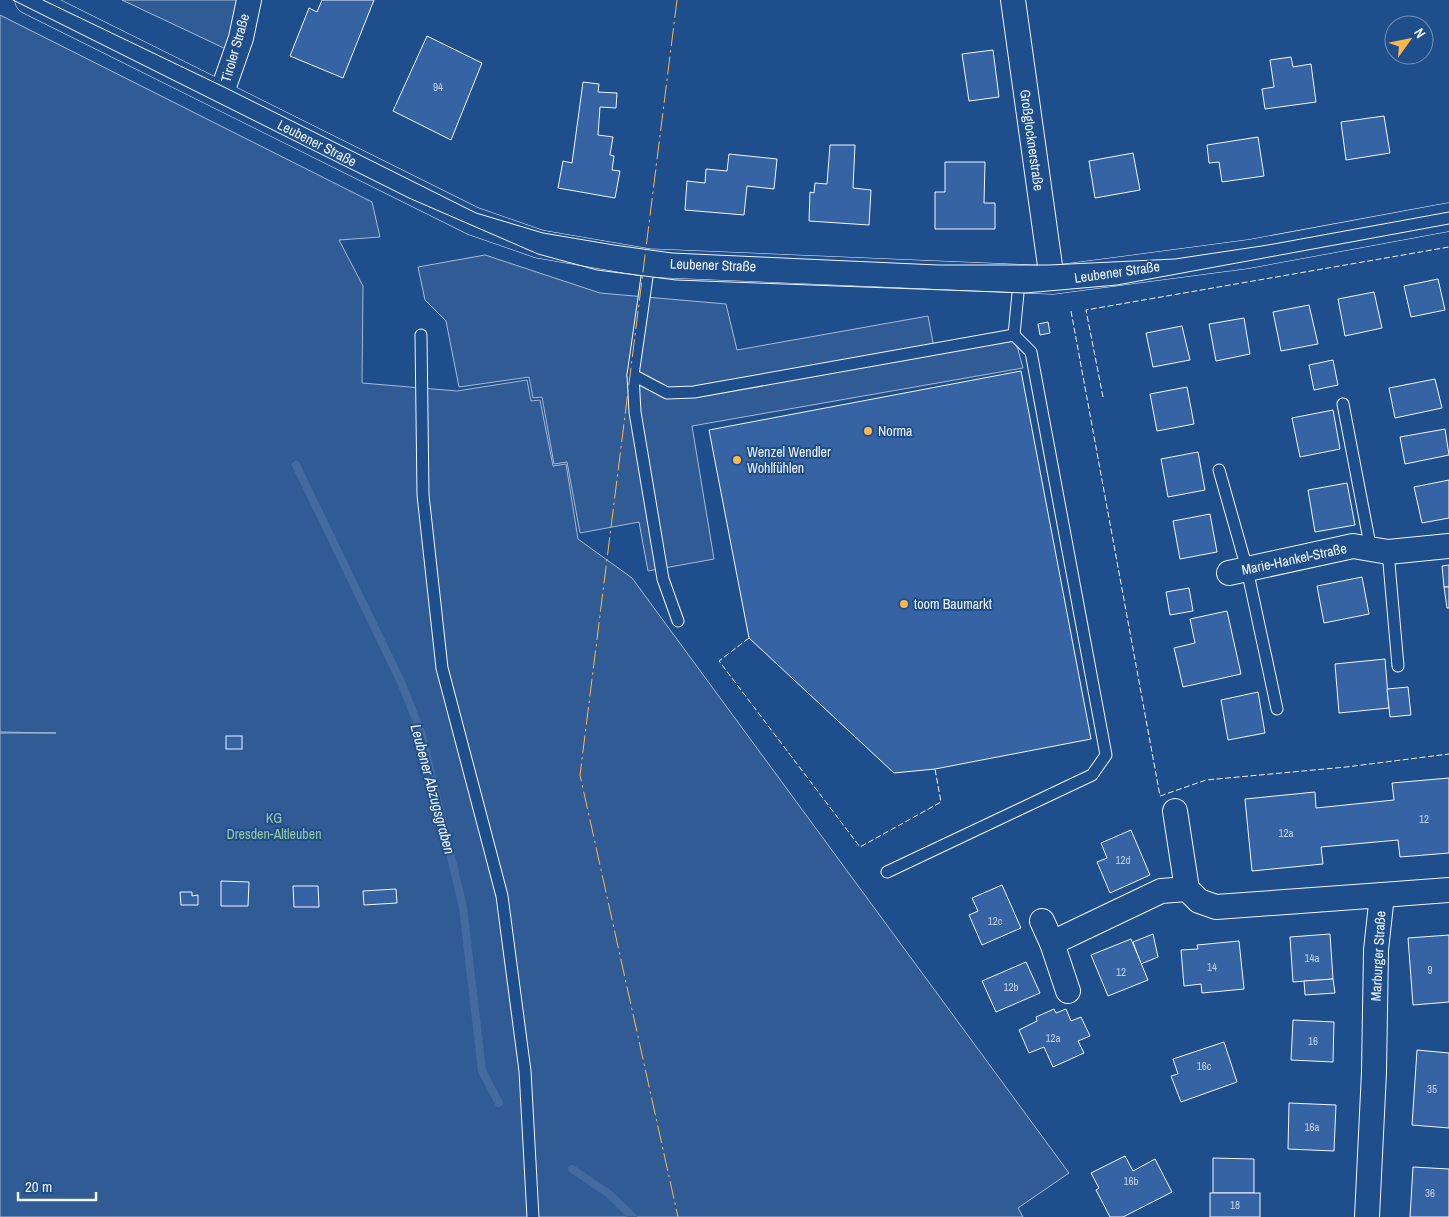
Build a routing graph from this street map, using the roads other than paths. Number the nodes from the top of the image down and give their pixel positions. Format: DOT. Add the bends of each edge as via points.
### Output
graph roads {
  1 [pos="29,0"];
  2 [pos="249,0"];
  3 [pos="1013,0"];
  4 [pos="221,95"];
  5 [pos="1449,217"];
  6 [pos="649,263"];
  7 [pos="1015,278"];
  8 [pos="1052,280"];
  9 [pos="1014,335"];
  10 [pos="421,336"];
  11 [pos="633,375"];
  12 [pos="1343,404"];
  13 [pos="1219,470"];
  14 [pos="1449,546"];
  15 [pos="1380,551"];
  16 [pos="1238,571"];
  17 [pos="678,621"];
  18 [pos="1398,666"];
  19 [pos="1277,709"];
  20 [pos="1175,811"];
  21 [pos="887,872"];
  22 [pos="1187,889"];
  23 [pos="1449,890"];
  24 [pos="1382,895"];
  25 [pos="1042,921"];
  26 [pos="1052,943"];
  27 [pos="1068,991"];
  28 [pos="533,1217"];
  29 [pos="1367,1217"];
  1 -- 4 [label="street, Leubener Straße"];
  2 -- 4 [label="street, Tiroler Straße" via="241,38"];
  3 -- 8 [label="street, Großglocknerstraße"];
  4 -- 6 [label="street, Leubener Straße" via="473,221 539,244"];
  5 -- 8 [label="street, Leubener Straße" via="1249,254"];
  6 -- 7 [label="street, Leubener Straße"];
  6 -- 11 [label="lane"];
  7 -- 8 [label="street, Leubener Straße"];
  7 -- 9 [label="lane" via="1018,293"];
  9 -- 11 [label="lane" via="694,392 668,393"];
  9 -- 21 [label="lane" via="1031,352 1106,756 1092,774"];
  10 -- 28 [label="lane" via="423,494 442,668 502,896 525,1071"];
  11 -- 17 [label="lane" via="635,412 657,544"];
  12 -- 15 [label="lane"];
  13 -- 16 [label="lane"];
  14 -- 15 [label="street, Marie-Hankel-Straße"];
  15 -- 16 [label="street, Marie-Hankel-Straße" via="1352,546"];
  15 -- 18 [label="lane"];
  16 -- 19 [label="lane"];
  20 -- 22 [label="street"];
  22 -- 24 [label="street, Marburger Straße" via="1199,901 1216,907"];
  22 -- 26 [label="street" via="1161,891"];
  23 -- 24 [label="street"];
  24 -- 29 [label="street, Marburger Straße" via="1376,950"];
  25 -- 26 [label="street"];
  26 -- 27 [label="street"];
}
